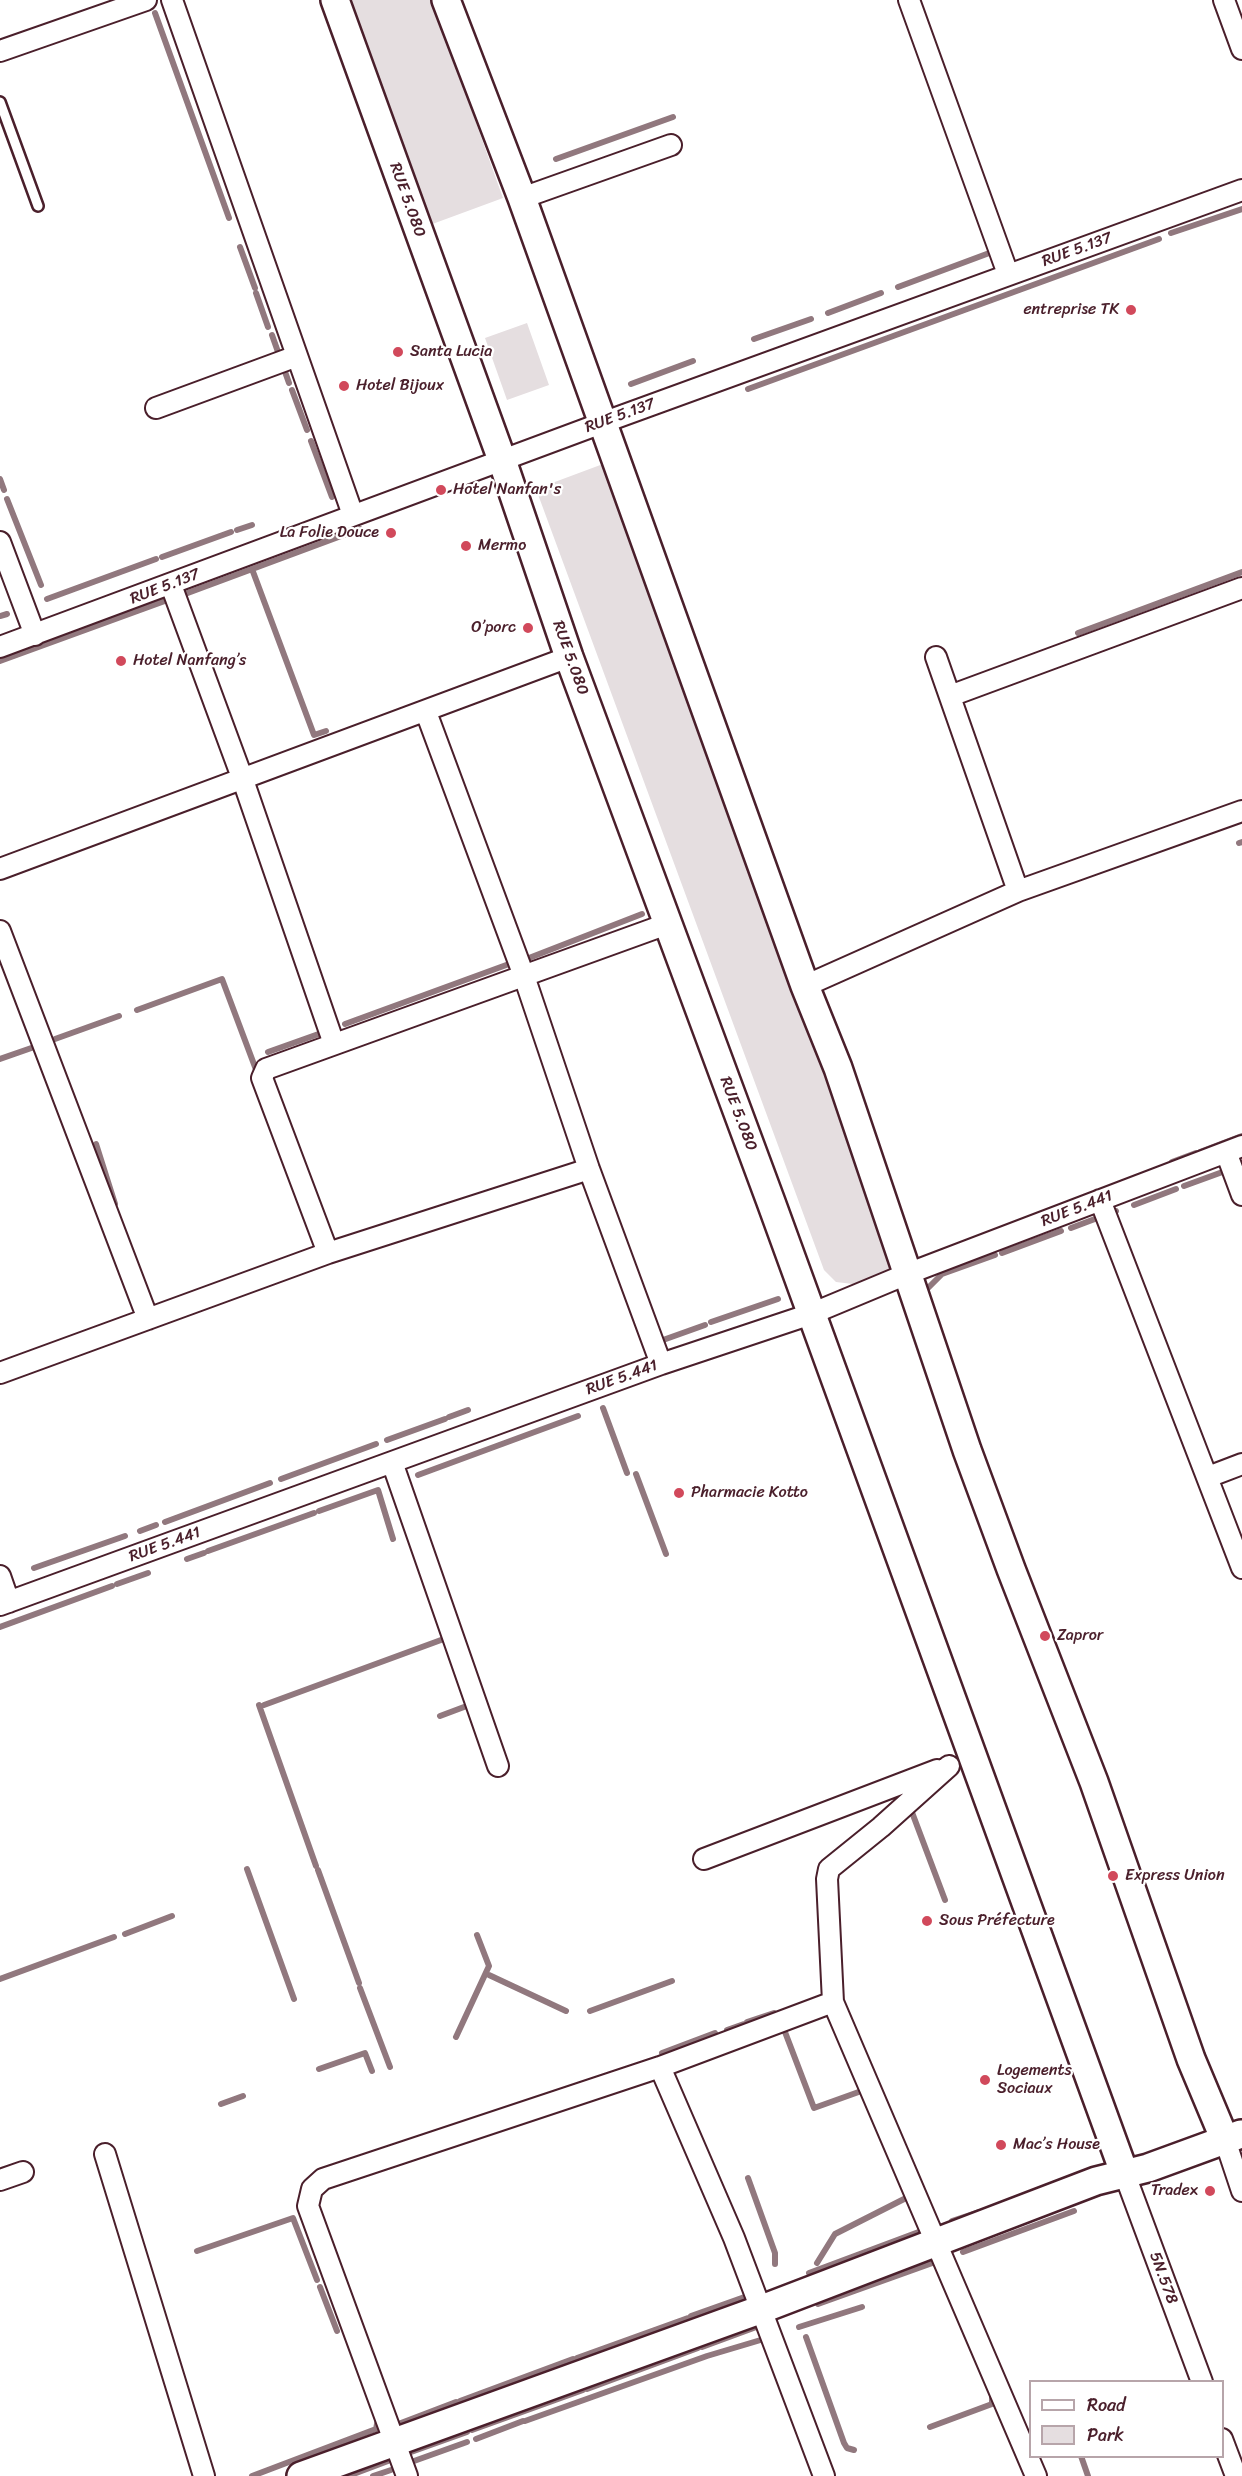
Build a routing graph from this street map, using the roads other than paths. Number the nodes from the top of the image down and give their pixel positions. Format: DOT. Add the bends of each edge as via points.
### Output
graph roads {
  1 [pos="146,0"];
  2 [pos="172,0"];
  3 [pos="335,0"];
  4 [pos="446,0"];
  5 [pos="909,0"];
  6 [pos="1224,0"];
  7 [pos="1242,49"];
  8 [pos="0,51"];
  9 [pos="0,102"];
  10 [pos="670,146"];
  11 [pos="1242,190"];
  12 [pos="522,198"];
  13 [pos="38,206"];
  14 [pos="1008,274"];
  15 [pos="297,356"];
  16 [pos="156,408"];
  17 [pos="602,423"];
  18 [pos="502,460"];
  19 [pos="353,515"];
  20 [pos="0,542"];
  21 [pos="171,585"];
  22 [pos="1242,588"];
  23 [pos="35,635"];
  24 [pos="0,647"];
  25 [pos="569,657"];
  26 [pos="936,657"];
  27 [pos="950,696"];
  28 [pos="426,712"];
  29 [pos="243,780"];
  30 [pos="1242,811"];
  31 [pos="0,869"];
  32 [pos="1018,891"];
  33 [pos="667,924"];
  34 [pos="0,931"];
  35 [pos="524,976"];
  36 [pos="805,986"];
  37 [pos="334,1044"];
  38 [pos="1234,1149"];
  39 [pos="589,1169"];
  40 [pos="1242,1195"];
  41 [pos="1100,1200"];
  42 [pos="328,1253"];
  43 [pos="907,1274"];
  44 [pos="811,1314"];
  45 [pos="148,1319"];
  46 [pos="661,1364"];
  47 [pos="0,1373"];
  48 [pos="392,1462"];
  49 [pos="1242,1464"];
  50 [pos="1208,1477"];
  51 [pos="1242,1568"];
  52 [pos="0,1576"];
  53 [pos="5,1603"];
  54 [pos="973,1755"];
  55 [pos="498,1766"];
  56 [pos="949,1766"];
  57 [pos="704,1859"];
  58 [pos="833,2002"];
  59 [pos="660,2067"];
  60 [pos="1234,2137"];
  61 [pos="105,2154"];
  62 [pos="23,2172"];
  63 [pos="1125,2175"];
  64 [pos="0,2180"];
  65 [pos="1242,2191"];
  66 [pos="937,2242"];
  67 [pos="762,2309"];
  68 [pos="1201,2380"];
  69 [pos="393,2443"];
  70 [pos="1224,2444"];
  71 [pos="204,2476"];
  72 [pos="301,2476"];
  73 [pos="407,2476"];
  74 [pos="824,2476"];
  75 [pos="1036,2476"];
  76 [pos="1236,2476"];
  1 -- 8 [label="street"];
  2 -- 15 [label="street"];
  3 -- 18 [label="main road, RUE 5.080"];
  4 -- 12 [label="main road"];
  5 -- 14 [label="street"];
  6 -- 7 [label="street"];
  9 -- 13 [label="lane"];
  10 -- 12 [label="street"];
  11 -- 14 [label="street, RUE 5.137"];
  12 -- 17 [label="main road"];
  14 -- 17 [label="street, RUE 5.137"];
  15 -- 16 [label="street"];
  15 -- 19 [label="street"];
  17 -- 18 [label="street, RUE 5.137"];
  17 -- 36 [label="main road"];
  18 -- 19 [label="street, RUE 5.137"];
  18 -- 25 [label="main road, RUE 5.080"];
  19 -- 21 [label="street, RUE 5.137"];
  20 -- 23 [label="street"];
  21 -- 23 [label="street, RUE 5.137"];
  21 -- 29 [label="street"];
  22 -- 27 [label="street"];
  23 -- 24 [label="street, RUE 5.137"];
  25 -- 28 [label="street"];
  25 -- 33 [label="main road, RUE 5.080"];
  26 -- 27 [label="street"];
  27 -- 32 [label="street"];
  28 -- 29 [label="street"];
  28 -- 35 [label="street"];
  29 -- 31 [label="street"];
  29 -- 37 [label="street"];
  30 -- 32 [label="street"];
  32 -- 36 [label="street"];
  33 -- 35 [label="street"];
  33 -- 44 [label="main road, RUE 5.080"];
  34 -- 45 [label="street"];
  35 -- 37 [label="street"];
  35 -- 39 [label="street"];
  36 -- 43 [label="main road" via="838,1068"];
  37 -- 42 [label="street" via="266,1069 262,1078"];
  38 -- 40 [label="street"];
  38 -- 41 [label="street, RUE 5.441"];
  39 -- 42 [label="street"];
  39 -- 46 [label="street"];
  41 -- 43 [label="street, RUE 5.441"];
  41 -- 50 [label="street"];
  42 -- 45 [label="street"];
  43 -- 44 [label="street, RUE 5.441"];
  43 -- 60 [label="main road" via="1007,1558 1098,1793 1191,2060"];
  44 -- 46 [label="street, RUE 5.441"];
  44 -- 54 [label="main road, RUE 5.080"];
  45 -- 47 [label="street"];
  46 -- 48 [label="street, RUE 5.441"];
  48 -- 53 [label="street, RUE 5.441"];
  48 -- 55 [label="street"];
  49 -- 50 [label="street"];
  50 -- 51 [label="street"];
  52 -- 53 [label="street"];
  54 -- 56 [label="street"];
  54 -- 63 [label="main road, RUE 5.080"];
  56 -- 57 [label="street"];
  56 -- 58 [label="street" via="829,1869"];
  58 -- 59 [label="street"];
  58 -- 66 [label="street"];
  59 -- 67 [label="street"];
  59 -- 69 [label="street" via="323,2179 312,2189 309,2206"];
  60 -- 63 [label="main road"];
  60 -- 65 [label="street"];
  61 -- 71 [label="street"];
  62 -- 64 [label="street"];
  63 -- 66 [label="main road" via="1096,2181"];
  63 -- 68 [label="street, 5N.578"];
  66 -- 67 [label="main road"];
  66 -- 75 [label="street"];
  67 -- 69 [label="main road"];
  67 -- 74 [label="street"];
  69 -- 72 [label="main road"];
  69 -- 73 [label="street"];
  70 -- 76 [label="street"];
}
